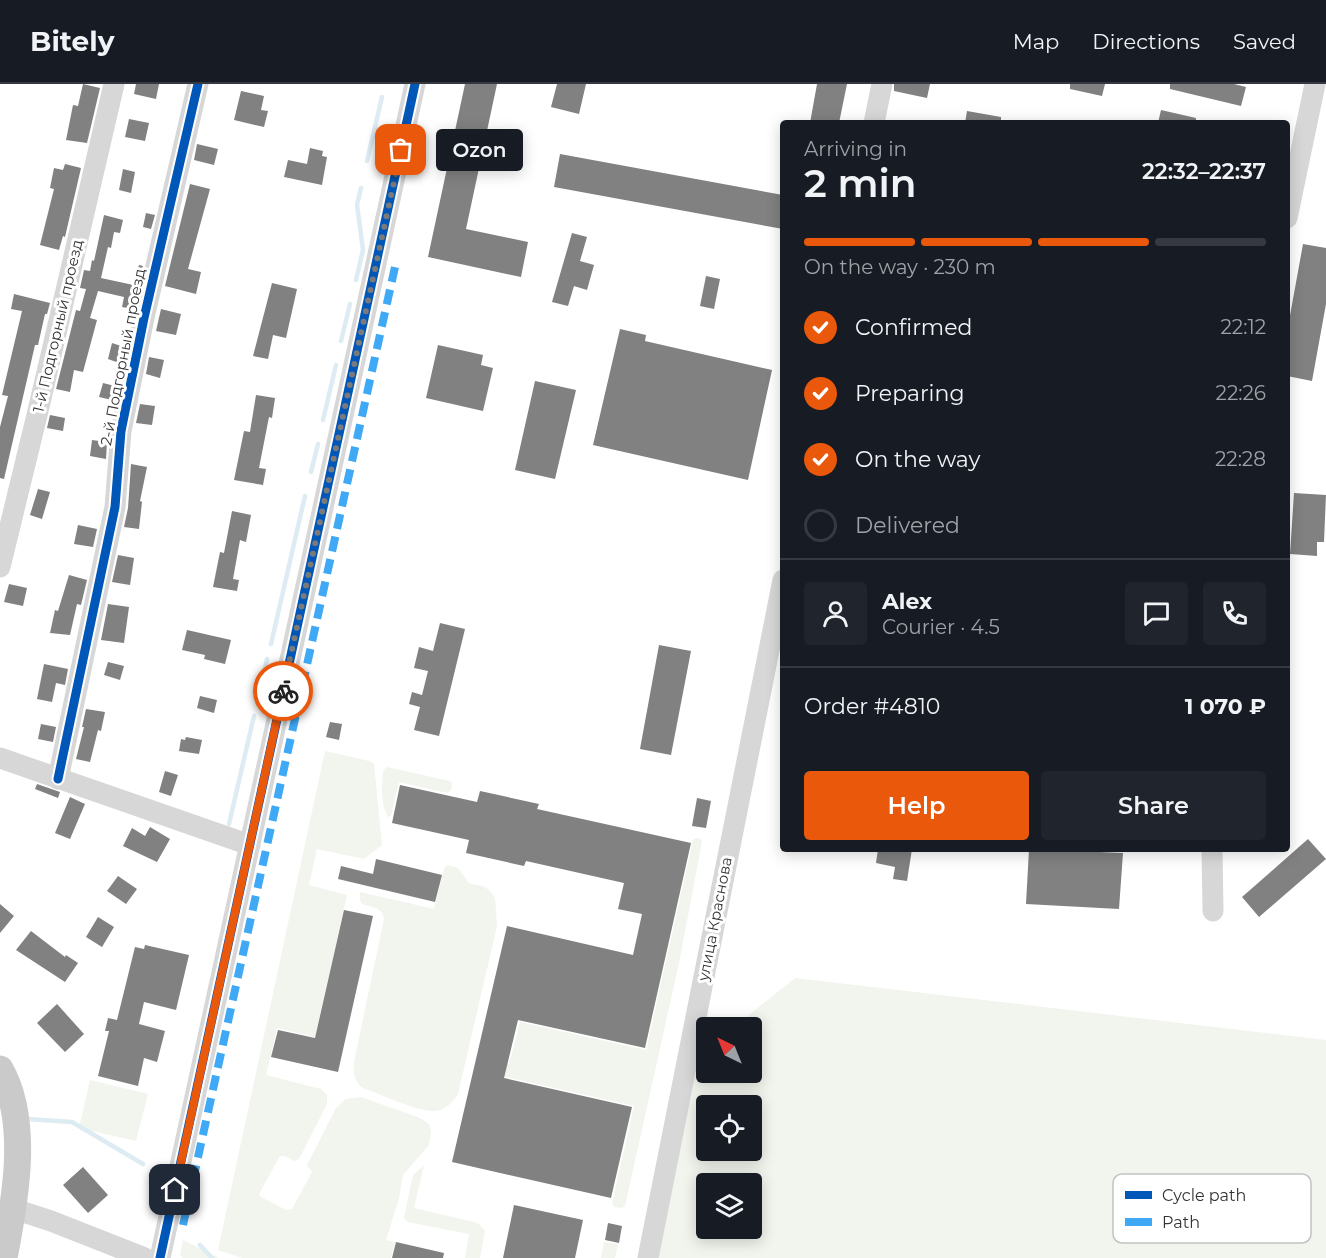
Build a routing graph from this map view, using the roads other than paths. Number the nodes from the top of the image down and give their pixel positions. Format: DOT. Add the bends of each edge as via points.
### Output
graph roads {
  1 [pos="114,84"];
  2 [pos="198,84"];
  3 [pos="416,84"];
  4 [pos="882,84"];
  5 [pos="1315,84"];
  6 [pos="875,120"];
  7 [pos="1290,204"];
  8 [pos="0,567"];
  9 [pos="780,595"];
  10 [pos="0,758"];
  11 [pos="58,779"];
  12 [pos="250,845"];
  13 [pos="1212,852"];
  14 [pos="1213,911"];
  15 [pos="2,1076"];
  16 [pos="14,1209"];
  17 [pos="4,1258"];
  18 [pos="145,1258"];
  19 [pos="160,1258"];
  20 [pos="648,1258"];
  1 -- 8 [label="street, 1-й Подгорный проезд"];
  2 -- 11 [label="street, 2-й Подгорный проезд" via="120,431 115,507"];
  3 -- 12 [label="street"];
  4 -- 6 [label="street"];
  5 -- 7 [label="street"];
  9 -- 20 [label="street, улица Краснова"];
  10 -- 11 [label="street"];
  11 -- 12 [label="street"];
  12 -- 19 [label="street"];
  13 -- 14 [label="street"];
  15 -- 16 [label="main road" via="15,1116 18,1171"];
  16 -- 17 [label="main road"];
  16 -- 18 [label="street"];
}
